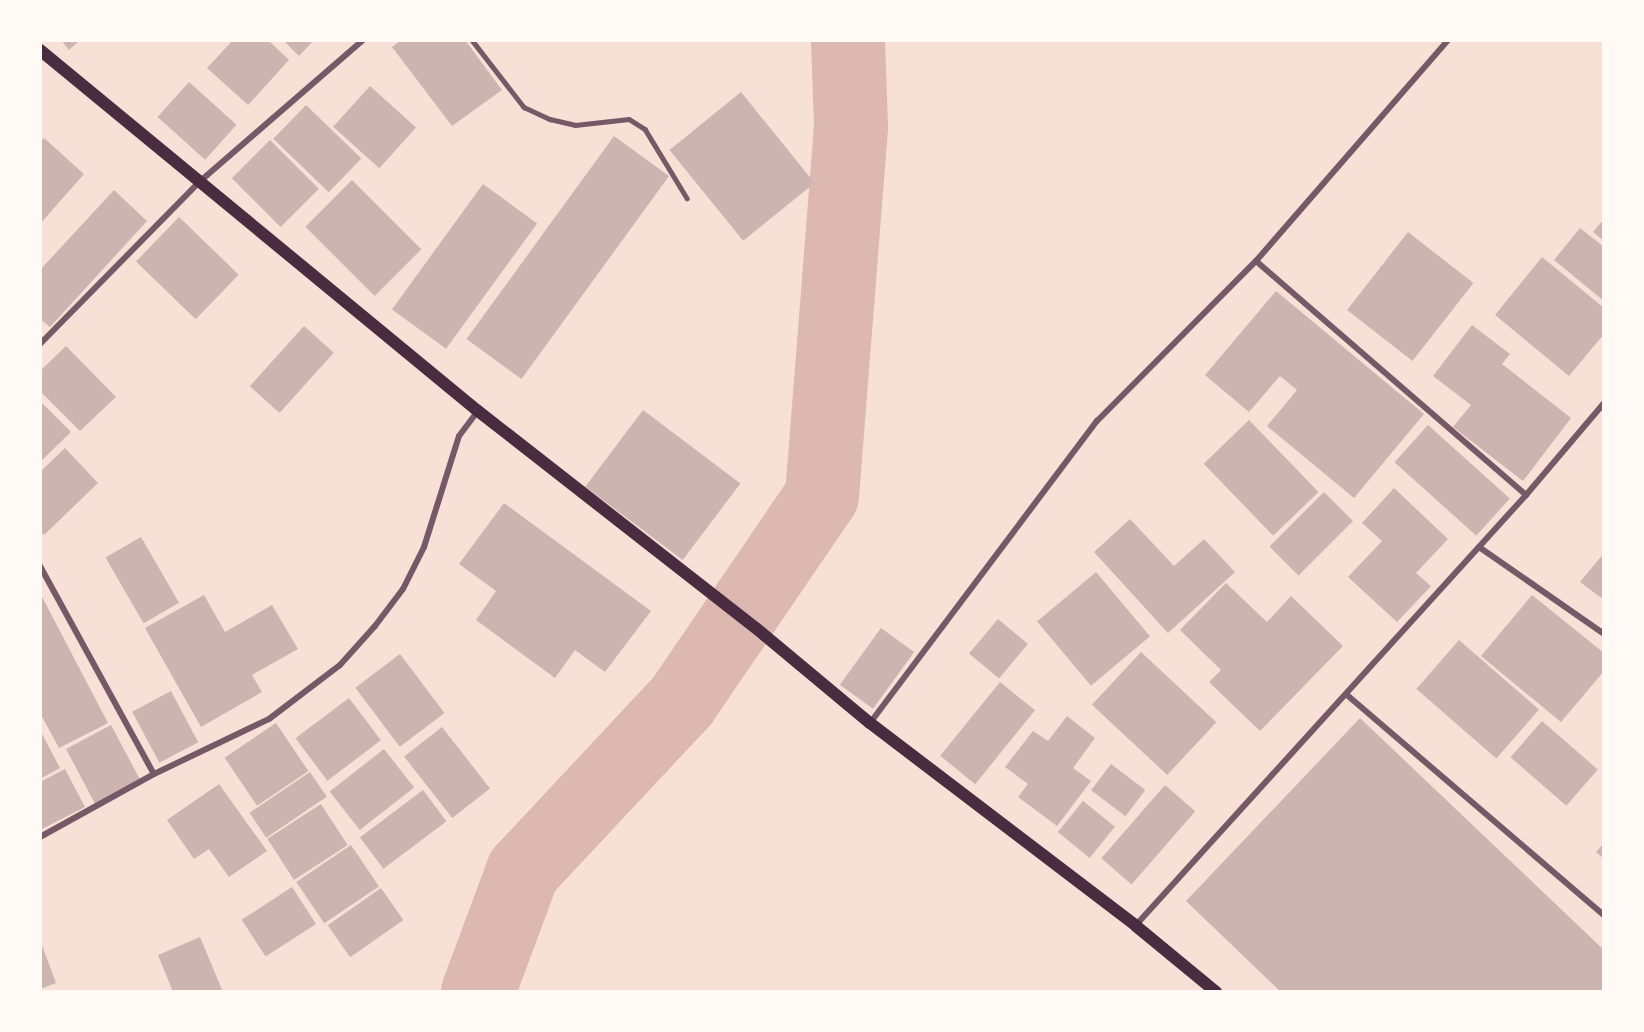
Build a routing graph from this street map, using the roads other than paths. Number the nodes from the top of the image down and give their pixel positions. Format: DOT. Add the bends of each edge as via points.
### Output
graph roads {
  1 [pos="363,40"];
  2 [pos="472,40"];
  3 [pos="1448,40"];
  4 [pos="40,50"];
  5 [pos="198,183"];
  6 [pos="687,198"];
  7 [pos="1256,261"];
  8 [pos="40,344"];
  9 [pos="1604,403"];
  10 [pos="478,411"];
  11 [pos="1526,495"];
  12 [pos="1479,547"];
  13 [pos="40,566"];
  14 [pos="1604,634"];
  15 [pos="1347,695"];
  16 [pos="870,723"];
  17 [pos="154,774"];
  18 [pos="40,837"];
  19 [pos="1604,915"];
  20 [pos="1136,926"];
  21 [pos="1216,992"];
  1 -- 5 [label="street"];
  2 -- 6 [label="lane" via="524,107 575,125 628,119 645,129"];
  3 -- 7 [label="street"];
  4 -- 5 [label="main road"];
  5 -- 8 [label="street"];
  5 -- 10 [label="main road"];
  7 -- 11 [label="street"];
  7 -- 16 [label="street" via="1097,421"];
  9 -- 11 [label="street"];
  10 -- 16 [label="main road"];
  10 -- 17 [label="street" via="455,445 444,492 424,547 403,589 375,626 340,665 269,719"];
  11 -- 12 [label="street"];
  12 -- 14 [label="street"];
  12 -- 15 [label="street"];
  13 -- 17 [label="street"];
  15 -- 19 [label="street"];
  15 -- 20 [label="street"];
  16 -- 20 [label="main road"];
  17 -- 18 [label="street"];
  20 -- 21 [label="main road"];
}
